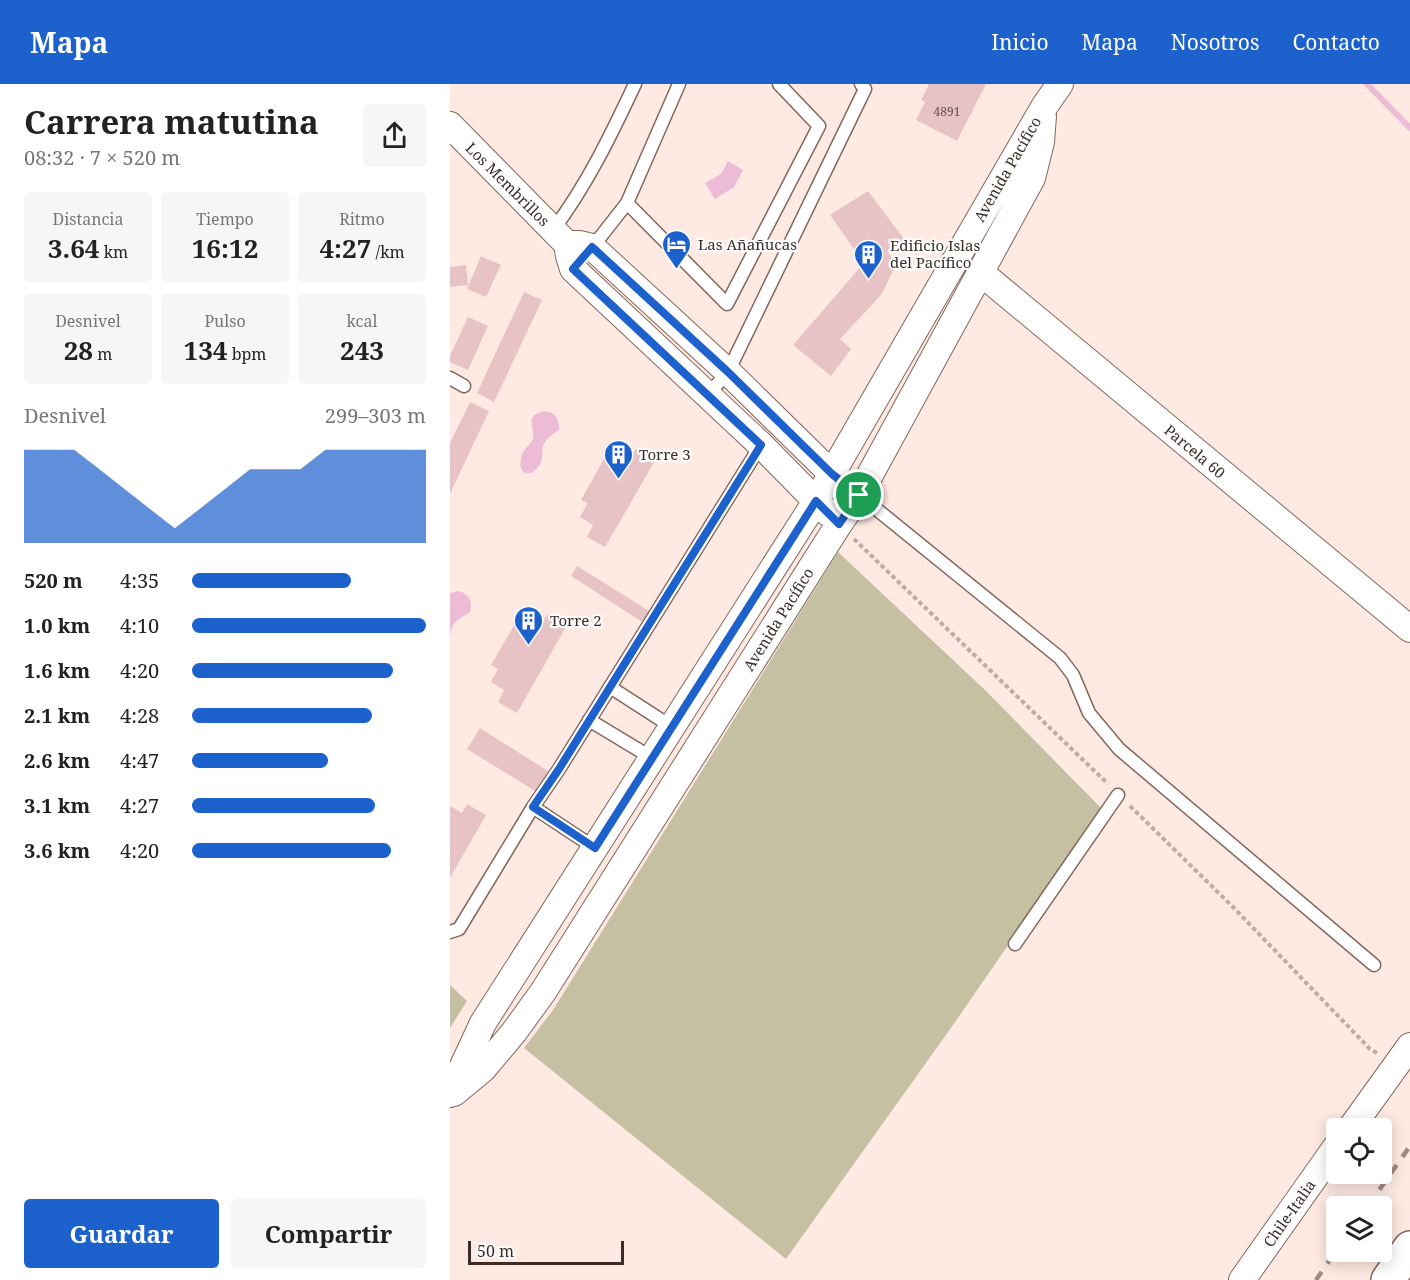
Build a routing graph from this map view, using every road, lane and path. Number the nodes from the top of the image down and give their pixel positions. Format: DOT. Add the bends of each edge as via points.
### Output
graph roads {
  1 [pos="634,84"];
  2 [pos="679,84"];
  3 [pos="779,84"];
  4 [pos="861,84"];
  5 [pos="1060,84"];
  6 [pos="1044,107"];
  7 [pos="450,125"];
  8 [pos="627,203"];
  9 [pos="571,240"];
  10 [pos="980,272"];
  11 [pos="728,372"];
  12 [pos="450,378"];
  13 [pos="464,386"];
  14 [pos="707,396"];
  15 [pos="761,445"];
  16 [pos="832,474"];
  17 [pos="859,495"];
  18 [pos="816,501"];
  19 [pos="839,524"];
  20 [pos="1410,629"];
  21 [pos="610,687"];
  22 [pos="589,720"];
  23 [pos="672,726"];
  24 [pos="652,758"];
  25 [pos="1119,795"];
  26 [pos="533,807"];
  27 [pos="595,848"];
  28 [pos="450,932"];
  29 [pos="1015,944"];
  30 [pos="1374,965"];
  31 [pos="1410,1046"];
  32 [pos="450,1095"];
  33 [pos="1358,1118"];
  34 [pos="1326,1161"];
  35 [pos="1410,1248"];
  36 [pos="1242,1280"];
  37 [pos="1388,1280"];
  1 -- 9 [label="lane" via="570,207"];
  2 -- 8 [label="lane"];
  3 -- 8 [label="lane" via="819,126 727,304"];
  4 -- 11 [label="lane" via="865,89"];
  5 -- 6 [label="street, Avenida Pacífico"];
  6 -- 10 [label="street, Avenida Pacífico" via="1032,178"];
  6 -- 16 [label="street, Avenida Pacífico"];
  7 -- 9 [label="street, Los Membrillos"];
  8 -- 9 [label="lane"];
  9 -- 11 [label="street, Los Membrillos"];
  9 -- 14 [label="street" via="568,256 573,269"];
  10 -- 17 [label="street, Avenida Pacífico"];
  10 -- 20 [label="street, Parcela 60"];
  11 -- 14 [label="lane"];
  11 -- 16 [label="street, Los Membrillos"];
  12 -- 13 [label="lane"];
  14 -- 15 [label="street"];
  15 -- 18 [label="street"];
  15 -- 21 [label="lane"];
  16 -- 17 [label="street, Los Membrillos"];
  16 -- 18 [label="street, Avenida Pacífico"];
  17 -- 19 [label="street, Avenida Pacífico"];
  17 -- 30 [label="lane" via="1060,658 1073,675 1089,713 1119,749"];
  18 -- 19 [label="street"];
  18 -- 23 [label="street, Avenida Pacífico"];
  19 -- 32 [label="street, Avenida Pacífico" via="543,992 483,1069"];
  21 -- 22 [label="lane"];
  21 -- 23 [label="lane"];
  22 -- 24 [label="lane"];
  22 -- 26 [label="lane"];
  23 -- 24 [label="street, Avenida Pacífico"];
  24 -- 27 [label="street, Avenida Pacífico"];
  25 -- 29 [label="lane"];
  26 -- 27 [label="lane"];
  26 -- 28 [label="lane" via="459,929"];
  27 -- 32 [label="street, Avenida Pacífico" via="483,1023"];
  31 -- 33 [label="street"];
  34 -- 36 [label="street, Chile-Italia"];
  35 -- 37 [label="highway"];
}
